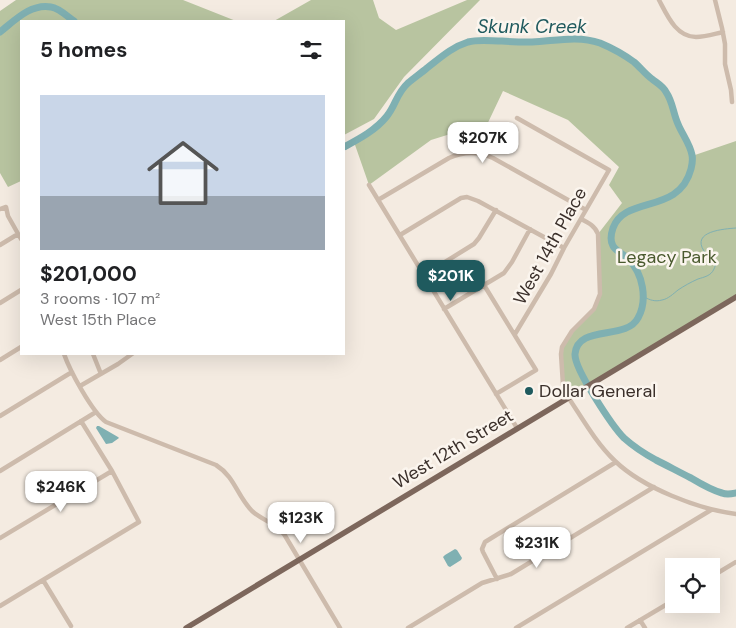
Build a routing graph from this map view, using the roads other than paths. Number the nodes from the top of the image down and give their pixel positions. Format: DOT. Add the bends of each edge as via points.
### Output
graph roads {
  1 [pos="659,0"];
  2 [pos="715,0"];
  3 [pos="723,32"];
  4 [pos="732,102"];
  5 [pos="517,118"];
  6 [pos="369,185"];
  7 [pos="378,200"];
  8 [pos="0,209"];
  9 [pos="496,210"];
  10 [pos="586,210"];
  11 [pos="581,219"];
  12 [pos="530,229"];
  13 [pos="18,234"];
  14 [pos="400,235"];
  15 [pos="20,238"];
  16 [pos="0,246"];
  17 [pos="564,248"];
  18 [pos="424,275"];
  19 [pos="484,285"];
  20 [pos="20,291"];
  21 [pos="736,297"];
  22 [pos="0,303"];
  23 [pos="444,309"];
  24 [pos="515,334"];
  25 [pos="20,348"];
  26 [pos="64,355"];
  27 [pos="92,355"];
  28 [pos="130,355"];
  29 [pos="0,360"];
  30 [pos="72,372"];
  31 [pos="101,374"];
  32 [pos="80,386"];
  33 [pos="496,394"];
  34 [pos="568,397"];
  35 [pos="96,412"];
  36 [pos="0,416"];
  37 [pos="81,421"];
  38 [pos="516,428"];
  39 [pos="616,462"];
  40 [pos="0,471"];
  41 [pos="112,471"];
  42 [pos="654,487"];
  43 [pos="711,510"];
  44 [pos="736,514"];
  45 [pos="0,538"];
  46 [pos="299,560"];
  47 [pos="736,562"];
  48 [pos="720,572"];
  49 [pos="497,579"];
  50 [pos="42,580"];
  51 [pos="665,605"];
  52 [pos="0,606"];
  53 [pos="640,620"];
  54 [pos="70,626"];
  55 [pos="186,628"];
  56 [pos="340,628"];
  57 [pos="408,628"];
  58 [pos="516,628"];
  59 [pos="627,628"];
  60 [pos="645,628"];
  1 -- 3 [label="street" via="665,13 682,33 694,37"];
  2 -- 3 [label="street"];
  3 -- 4 [label="street"];
  5 -- 10 [label="street, West 14th Place" via="609,170"];
  6 -- 7 [label="street"];
  7 -- 10 [label="street" via="449,158 474,153 493,158"];
  7 -- 14 [label="street"];
  8 -- 13 [label="street" via="6,207"];
  9 -- 12 [label="street"];
  9 -- 14 [label="street" via="465,197"];
  9 -- 18 [label="street" via="474,244"];
  10 -- 11 [label="street, West 14th Place"];
  11 -- 17 [label="street, West 14th Place"];
  11 -- 34 [label="street" via="595,228 598,234 600,294 594,309 572,331 562,347 563,385"];
  12 -- 17 [label="street"];
  12 -- 19 [label="street" via="506,270"];
  13 -- 15 [label="street"];
  13 -- 16 [label="street"];
  14 -- 18 [label="street"];
  17 -- 24 [label="street, West 14th Place"];
  18 -- 23 [label="street"];
  19 -- 23 [label="street"];
  19 -- 24 [label="street"];
  20 -- 22 [label="street"];
  21 -- 34 [label="main road, West 12th Street"];
  23 -- 33 [label="street"];
  24 -- 33 [label="street" via="536,370"];
  25 -- 29 [label="street"];
  26 -- 30 [label="street"];
  27 -- 31 [label="street"];
  28 -- 31 [label="street"];
  30 -- 32 [label="street"];
  30 -- 36 [label="street"];
  31 -- 32 [label="street"];
  32 -- 35 [label="street"];
  33 -- 38 [label="street"];
  34 -- 38 [label="main road, West 12th Street"];
  34 -- 39 [label="street"];
  35 -- 37 [label="street"];
  35 -- 46 [label="street" via="106,422 223,469 251,510 284,534"];
  37 -- 40 [label="street"];
  37 -- 41 [label="street"];
  38 -- 46 [label="main road, West 12th Street"];
  39 -- 42 [label="street"];
  39 -- 49 [label="street" via="485,542 483,552"];
  41 -- 45 [label="street"];
  41 -- 50 [label="street" via="138,522"];
  42 -- 43 [label="street"];
  42 -- 49 [label="street" via="511,574"];
  43 -- 44 [label="street"];
  43 -- 58 [label="street"];
  46 -- 55 [label="main road, West 12th Street"];
  46 -- 56 [label="street"];
  47 -- 48 [label="street"];
  49 -- 57 [label="street" via="482,583"];
  50 -- 52 [label="street"];
  50 -- 54 [label="street"];
  51 -- 53 [label="street"];
  53 -- 59 [label="street"];
  53 -- 60 [label="street"];
}
